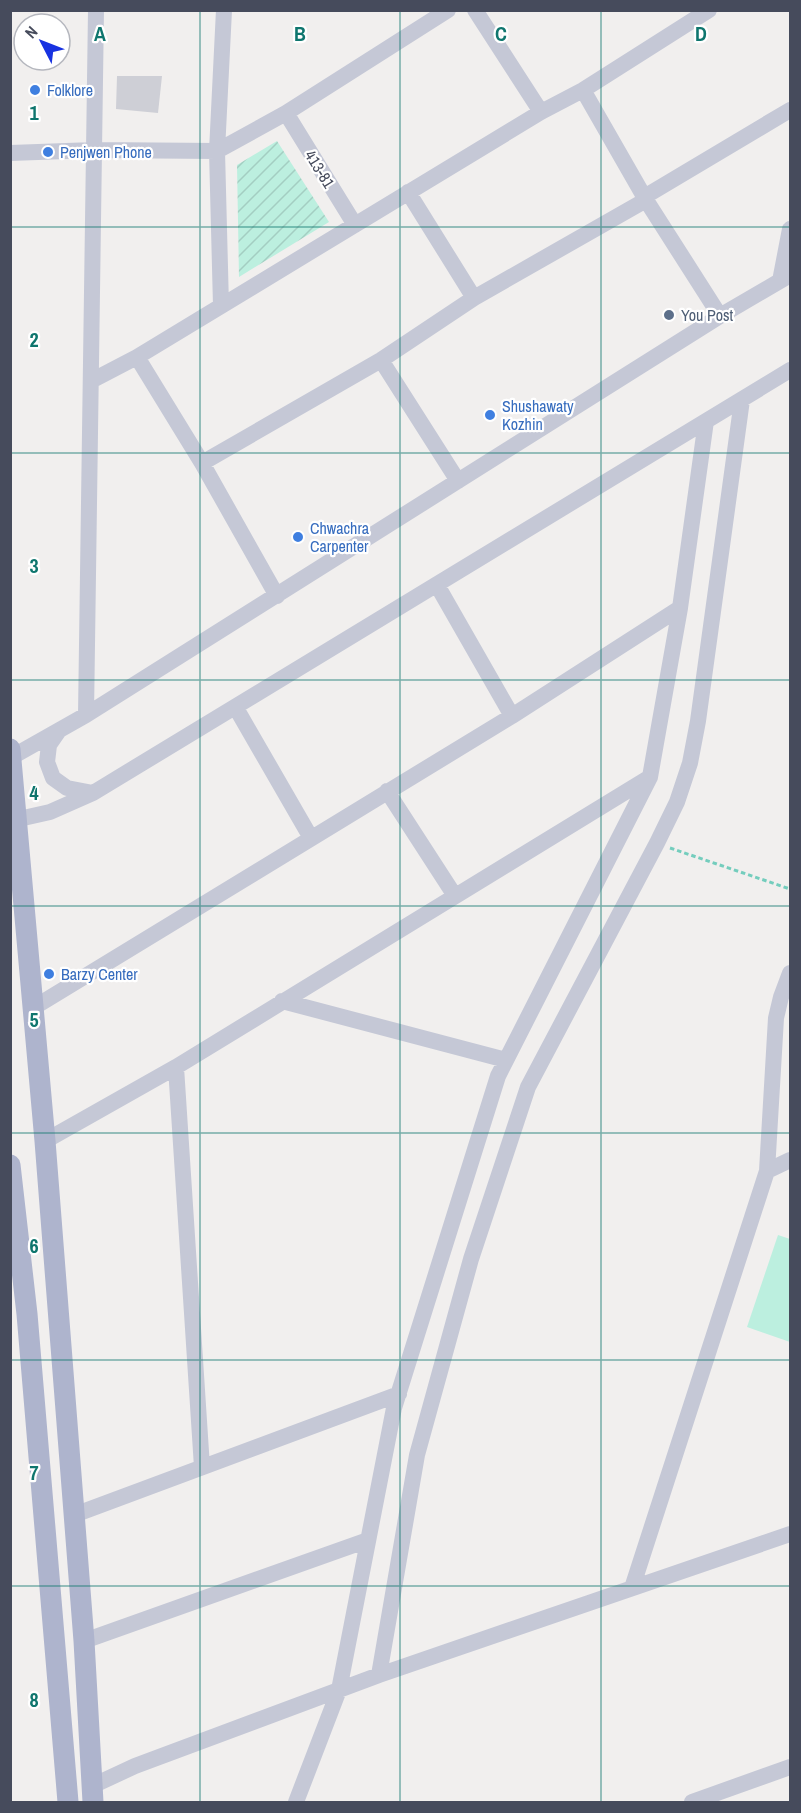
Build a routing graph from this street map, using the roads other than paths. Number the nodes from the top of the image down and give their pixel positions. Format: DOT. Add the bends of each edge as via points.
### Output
graph roads {
  1 [pos="96,10"];
  2 [pos="224,10"];
  3 [pos="448,10"];
  4 [pos="475,10"];
  5 [pos="710,10"];
  6 [pos="583,90"];
  7 [pos="790,110"];
  8 [pos="541,112"];
  9 [pos="286,113"];
  10 [pos="94,150"];
  11 [pos="217,152"];
  12 [pos="10,153"];
  13 [pos="408,192"];
  14 [pos="645,199"];
  15 [pos="355,225"];
  16 [pos="790,229"];
  17 [pos="785,278"];
  18 [pos="474,298"];
  19 [pos="221,306"];
  20 [pos="720,316"];
  21 [pos="137,357"];
  22 [pos="381,360"];
  23 [pos="790,370"];
  24 [pos="91,381"];
  25 [pos="742,400"];
  26 [pos="706,421"];
  27 [pos="202,464"];
  28 [pos="458,481"];
  29 [pos="437,585"];
  30 [pos="277,596"];
  31 [pos="680,608"];
  32 [pos="236,708"];
  33 [pos="86,716"];
  34 [pos="512,716"];
  35 [pos="59,732"];
  36 [pos="10,750"];
  37 [pos="11,758"];
  38 [pos="650,777"];
  39 [pos="387,791"];
  40 [pos="93,793"];
  41 [pos="13,821"];
  42 [pos="311,838"];
  43 [pos="455,896"];
  44 [pos="790,973"];
  45 [pos="282,1001"];
  46 [pos="33,1008"];
  47 [pos="783,1040"];
  48 [pos="506,1060"];
  49 [pos="176,1067"];
  50 [pos="45,1141"];
  51 [pos="790,1160"];
  52 [pos="10,1165"];
  53 [pos="767,1171"];
  54 [pos="444,1249"];
  55 [pos="471,1259"];
  56 [pos="399,1394"];
  57 [pos="202,1467"];
  58 [pos="74,1515"];
  59 [pos="790,1534"];
  60 [pos="368,1540"];
  61 [pos="632,1588"];
  62 [pos="84,1641"];
  63 [pos="379,1675"];
  64 [pos="339,1690"];
  65 [pos="790,1767"];
  66 [pos="92,1794"];
  67 [pos="68,1803"];
  68 [pos="296,1803"];
  69 [pos="692,1803"];
  1 -- 10 [label="street"];
  2 -- 11 [label="street"];
  3 -- 9 [label="street"];
  4 -- 8 [label="street"];
  5 -- 6 [label="street"];
  6 -- 8 [label="street"];
  6 -- 14 [label="street"];
  7 -- 14 [label="street"];
  8 -- 13 [label="street"];
  9 -- 11 [label="street"];
  9 -- 15 [label="street, 413-81"];
  10 -- 11 [label="street"];
  10 -- 12 [label="street"];
  10 -- 24 [label="street"];
  11 -- 19 [label="street"];
  13 -- 15 [label="street"];
  13 -- 18 [label="street"];
  14 -- 18 [label="street"];
  14 -- 20 [label="street"];
  15 -- 19 [label="street"];
  16 -- 17 [label="street"];
  17 -- 20 [label="street"];
  18 -- 22 [label="street"];
  19 -- 21 [label="street"];
  20 -- 28 [label="street"];
  21 -- 24 [label="street"];
  21 -- 27 [label="street"];
  22 -- 27 [label="street"];
  22 -- 28 [label="street"];
  23 -- 25 [label="street"];
  24 -- 33 [label="street"];
  25 -- 26 [label="street"];
  25 -- 55 [label="street" via="690,762 677,802 657,843 528,1088"];
  26 -- 29 [label="street"];
  26 -- 31 [label="street"];
  27 -- 30 [label="street"];
  28 -- 30 [label="street"];
  29 -- 32 [label="street"];
  29 -- 34 [label="street"];
  30 -- 33 [label="street"];
  31 -- 34 [label="street"];
  31 -- 38 [label="street"];
  32 -- 40 [label="street"];
  32 -- 42 [label="street"];
  33 -- 35 [label="street"];
  34 -- 39 [label="street"];
  35 -- 37 [label="street"];
  35 -- 40 [label="street" via="49,745 47,762 53,778 67,788"];
  36 -- 37 [label="main road"];
  37 -- 41 [label="main road"];
  38 -- 43 [label="street"];
  38 -- 48 [label="street"];
  39 -- 42 [label="street"];
  39 -- 43 [label="street"];
  40 -- 41 [label="street" via="50,812"];
  41 -- 46 [label="main road"];
  42 -- 46 [label="street"];
  43 -- 45 [label="street"];
  44 -- 47 [label="street" via="776,1018"];
  45 -- 48 [label="street"];
  45 -- 49 [label="street"];
  46 -- 50 [label="main road"];
  47 -- 53 [label="street"];
  48 -- 54 [label="street"];
  49 -- 50 [label="street"];
  49 -- 57 [label="street"];
  50 -- 58 [label="main road"];
  51 -- 53 [label="street"];
  52 -- 67 [label="main road" via="27,1314"];
  53 -- 61 [label="street"];
  54 -- 55 [label="street"];
  54 -- 56 [label="street"];
  55 -- 63 [label="street" via="417,1455"];
  56 -- 57 [label="street"];
  56 -- 60 [label="street"];
  57 -- 58 [label="street"];
  58 -- 62 [label="main road"];
  59 -- 61 [label="street"];
  60 -- 62 [label="street"];
  60 -- 64 [label="street"];
  61 -- 63 [label="street"];
  62 -- 66 [label="main road"];
  63 -- 64 [label="street"];
  64 -- 66 [label="street" via="135,1766"];
  64 -- 68 [label="street"];
  65 -- 69 [label="street"];
}
